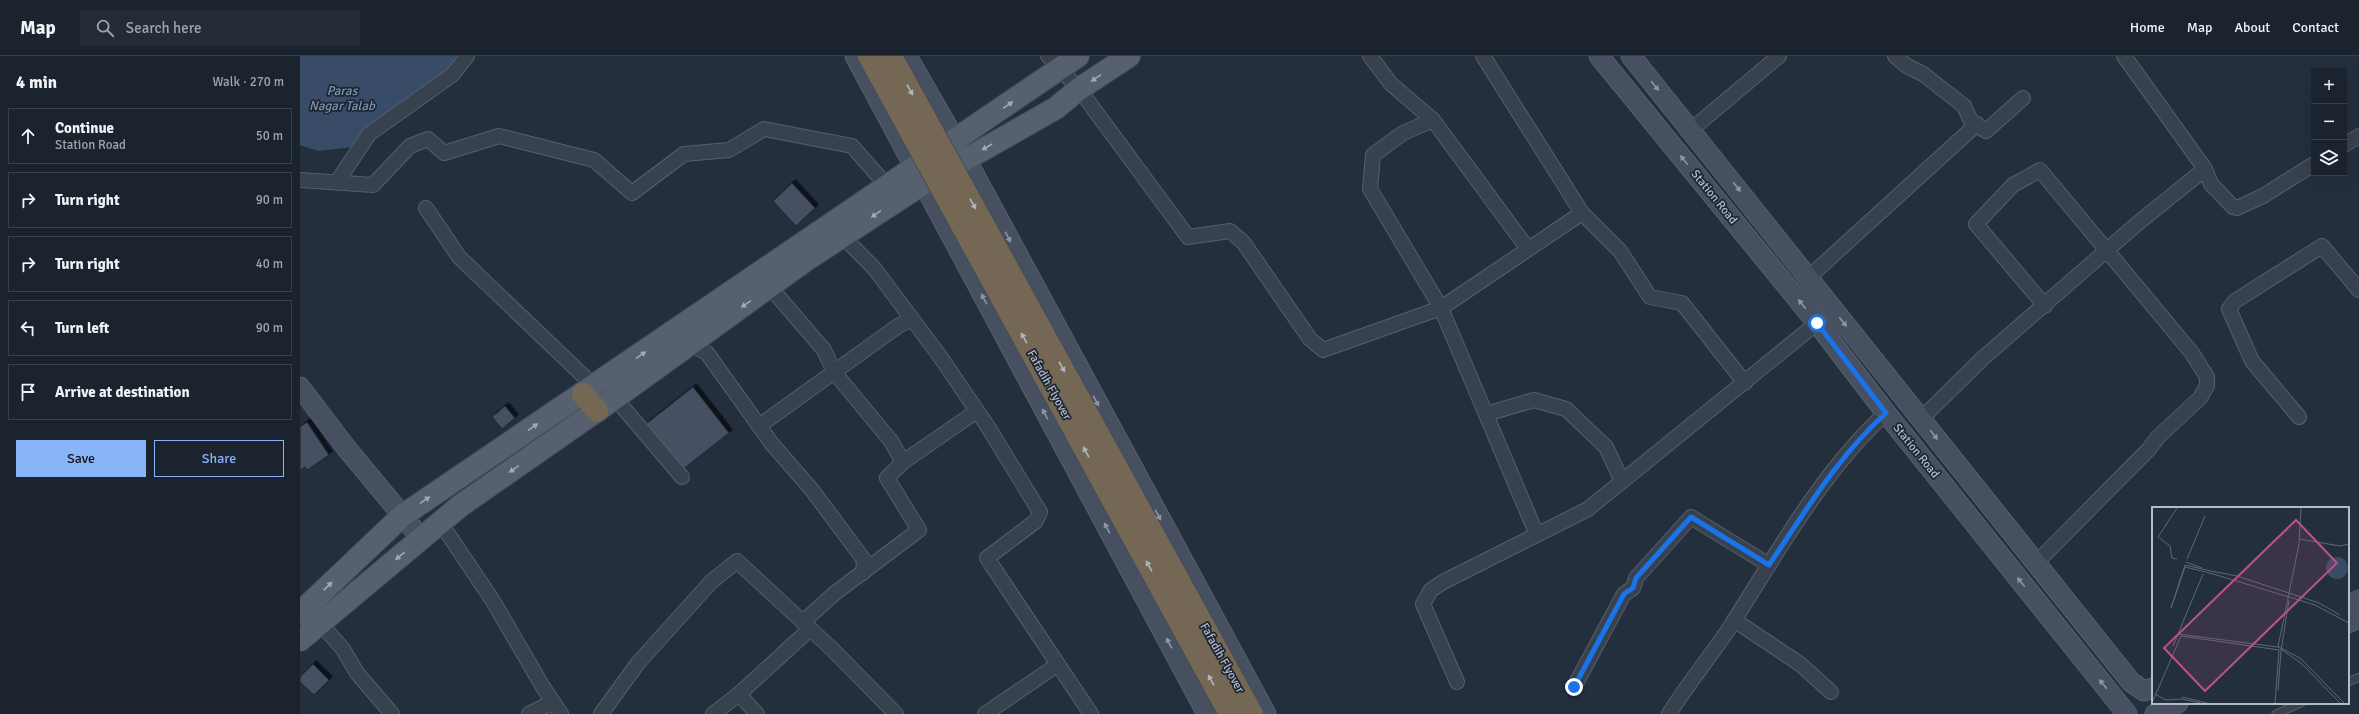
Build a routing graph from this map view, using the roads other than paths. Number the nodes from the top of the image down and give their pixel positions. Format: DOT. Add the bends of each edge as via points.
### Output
graph roads {
  1 [pos="467,56"];
  2 [pos="855,56"];
  3 [pos="869,56"];
  4 [pos="891,56"];
  5 [pos="908,56"];
  6 [pos="1078,56"];
  7 [pos="1129,56"];
  8 [pos="1370,56"];
  9 [pos="1483,56"];
  10 [pos="1599,56"];
  11 [pos="1630,56"];
  12 [pos="1778,56"];
  13 [pos="1895,56"];
  14 [pos="2124,56"];
  15 [pos="1054,62"];
  16 [pos="1079,89"];
  17 [pos="2023,98"];
  18 [pos="1434,120"];
  19 [pos="1977,124"];
  20 [pos="1691,130"];
  21 [pos="2359,136"];
  22 [pos="2347,143"];
  23 [pos="961,150"];
  24 [pos="2311,166"];
  25 [pos="2205,169"];
  26 [pos="920,175"];
  27 [pos="300,180"];
  28 [pos="337,182"];
  29 [pos="888,187"];
  30 [pos="426,208"];
  31 [pos="1582,213"];
  32 [pos="843,237"];
  33 [pos="1528,249"];
  34 [pos="2106,250"];
  35 [pos="1808,278"];
  36 [pos="770,287"];
  37 [pos="2359,290"];
  38 [pos="2045,306"];
  39 [pos="1441,308"];
  40 [pos="911,319"];
  41 [pos="1817,323"];
  42 [pos="688,344"];
  43 [pos="834,372"];
  44 [pos="1745,383"];
  45 [pos="300,387"];
  46 [pos="588,390"];
  47 [pos="615,398"];
  48 [pos="597,411"];
  49 [pos="977,411"];
  50 [pos="1886,413"];
  51 [pos="1486,414"];
  52 [pos="2299,418"];
  53 [pos="1921,419"];
  54 [pos="759,426"];
  55 [pos="903,462"];
  56 [pos="682,477"];
  57 [pos="1622,481"];
  58 [pos="402,516"];
  59 [pos="440,522"];
  60 [pos="1537,534"];
  61 [pos="421,538"];
  62 [pos="2036,562"];
  63 [pos="1769,565"];
  64 [pos="863,573"];
  65 [pos="2359,600"];
  66 [pos="2349,605"];
  67 [pos="300,613"];
  68 [pos="2359,618"];
  69 [pos="1734,620"];
  70 [pos="320,623"];
  71 [pos="2349,623"];
  72 [pos="806,626"];
  73 [pos="300,640"];
  74 [pos="1057,665"];
  75 [pos="2359,677"];
  76 [pos="1457,682"];
  77 [pos="2349,682"];
  78 [pos="1574,687"];
  79 [pos="2152,688"];
  80 [pos="1831,692"];
  81 [pos="739,694"];
  82 [pos="553,702"];
  83 [pos="2176,704"];
  84 [pos="2299,704"];
  85 [pos="392,714"];
  86 [pos="528,714"];
  87 [pos="561,714"];
  88 [pos="601,714"];
  89 [pos="713,714"];
  90 [pos="757,714"];
  91 [pos="896,714"];
  92 [pos="985,714"];
  93 [pos="1091,714"];
  94 [pos="1207,714"];
  95 [pos="1230,714"];
  96 [pos="1252,714"];
  97 [pos="1266,714"];
  98 [pos="1669,714"];
  99 [pos="2127,714"];
  100 [pos="2154,714"];
  101 [pos="2276,714"];
  1 -- 28 [label="street" via="452,75 369,134"];
  2 -- 26 [label="street"];
  95 -- 3 [label="highway, Fafadih Flyover, one-way, bridge"];
  4 -- 96 [label="highway, Fafadih Flyover, one-way, bridge"];
  5 -- 23 [label="street"];
  6 -- 15 [label="main road"];
  7 -- 16 [label="main road, one-way"];
  8 -- 18 [label="street" via="1391,84"];
  9 -- 31 [label="street"];
  41 -- 10 [label="street, Station Road, one-way"];
  11 -- 20 [label="street, Station Road, one-way"];
  12 -- 20 [label="street"];
  13 -- 19 [label="street" via="1964,106 1971,121"];
  14 -- 25 [label="street"];
  15 -- 16 [label="street"];
  23 -- 15 [label="main road, one-way"];
  16 -- 23 [label="main road, one-way" via="1056,108"];
  16 -- 39 [label="street" via="1188,237 1230,231 1243,242 1310,339 1323,350"];
  17 -- 19 [label="street" via="1986,130"];
  18 -- 33 [label="street"];
  18 -- 39 [label="street" via="1403,133 1373,155 1370,190"];
  19 -- 35 [label="street"];
  20 -- 35 [label="street, Station Road, one-way"];
  21 -- 22 [label="street"];
  23 -- 26 [label="main road"];
  23 -- 97 [label="street, one-way"];
  24 -- 25 [label="street" via="2263,196 2237,208 2225,201 2211,184"];
  25 -- 34 [label="street"];
  26 -- 29 [label="main road"];
  26 -- 32 [label="main road, one-way"];
  94 -- 26 [label="street, one-way" via="1008,346"];
  27 -- 28 [label="street"];
  28 -- 29 [label="street" via="373,185 410,146 428,139 444,153 499,136 594,160 632,193 684,154 729,150 764,129 852,146"];
  46 -- 29 [label="main road, one-way"];
  30 -- 46 [label="street" via="459,257"];
  31 -- 33 [label="street"];
  31 -- 44 [label="street" via="1620,252 1650,297 1682,303"];
  32 -- 36 [label="main road"];
  32 -- 40 [label="street" via="874,268"];
  33 -- 39 [label="street"];
  34 -- 38 [label="street"];
  34 -- 38 [label="street" via="2040,170 2013,185 1976,224"];
  34 -- 62 [label="street" via="2192,353 2207,377 2207,386 2200,398 2158,437"];
  35 -- 53 [label="street, Station Road, one-way"];
  36 -- 42 [label="main road, one-way"];
  36 -- 43 [label="street" via="824,350"];
  37 -- 52 [label="street" via="2322,246 2235,301 2229,309 2252,361"];
  38 -- 53 [label="street" via="1982,358"];
  39 -- 51 [label="street"];
  40 -- 43 [label="street"];
  40 -- 49 [label="street"];
  41 -- 44 [label="street"];
  41 -- 50 [label="street, Station Road"];
  42 -- 47 [label="main road"];
  42 -- 54 [label="street" via="707,353"];
  43 -- 54 [label="street"];
  43 -- 55 [label="street" via="891,441"];
  44 -- 57 [label="street"];
  45 -- 58 [label="street"];
  46 -- 48 [label="highway"];
  58 -- 46 [label="main road, one-way"];
  47 -- 48 [label="main road"];
  47 -- 56 [label="street"];
  48 -- 59 [label="main road, one-way"];
  49 -- 55 [label="street"];
  49 -- 74 [label="street" via="1040,512 1036,520 987,558"];
  50 -- 63 [label="street" via="1862,435 1832,472"];
  99 -- 50 [label="street, Station Road, one-way"];
  51 -- 57 [label="street" via="1534,400 1566,410 1606,447"];
  51 -- 60 [label="street"];
  53 -- 62 [label="street, Station Road, one-way"];
  54 -- 64 [label="street" via="812,490 864,560"];
  55 -- 64 [label="street" via="887,478 919,530"];
  57 -- 60 [label="street" via="1588,509"];
  58 -- 61 [label="street"];
  67 -- 58 [label="main road, one-way"];
  59 -- 61 [label="main road"];
  59 -- 82 [label="street" via="493,601"];
  60 -- 76 [label="street" via="1443,582 1431,590 1423,604"];
  61 -- 70 [label="main road, one-way"];
  62 -- 79 [label="street, Station Road" via="2131,682 2144,691"];
  63 -- 69 [label="street"];
  63 -- 78 [label="street" via="1691,517 1636,578 1633,588 1624,594"];
  64 -- 72 [label="street"];
  65 -- 66 [label="street"];
  68 -- 71 [label="street"];
  69 -- 80 [label="street" via="1800,664"];
  69 -- 98 [label="street"];
  70 -- 73 [label="main road"];
  70 -- 85 [label="street" via="343,649 357,673"];
  72 -- 81 [label="street"];
  72 -- 88 [label="street" via="737,561 711,582 638,663"];
  72 -- 91 [label="street"];
  74 -- 92 [label="street"];
  74 -- 93 [label="street"];
  75 -- 77 [label="lane"];
  81 -- 89 [label="street"];
  81 -- 90 [label="street"];
  82 -- 86 [label="street"];
  82 -- 87 [label="street"];
  83 -- 100 [label="street"];
  84 -- 101 [label="lane"];
}
